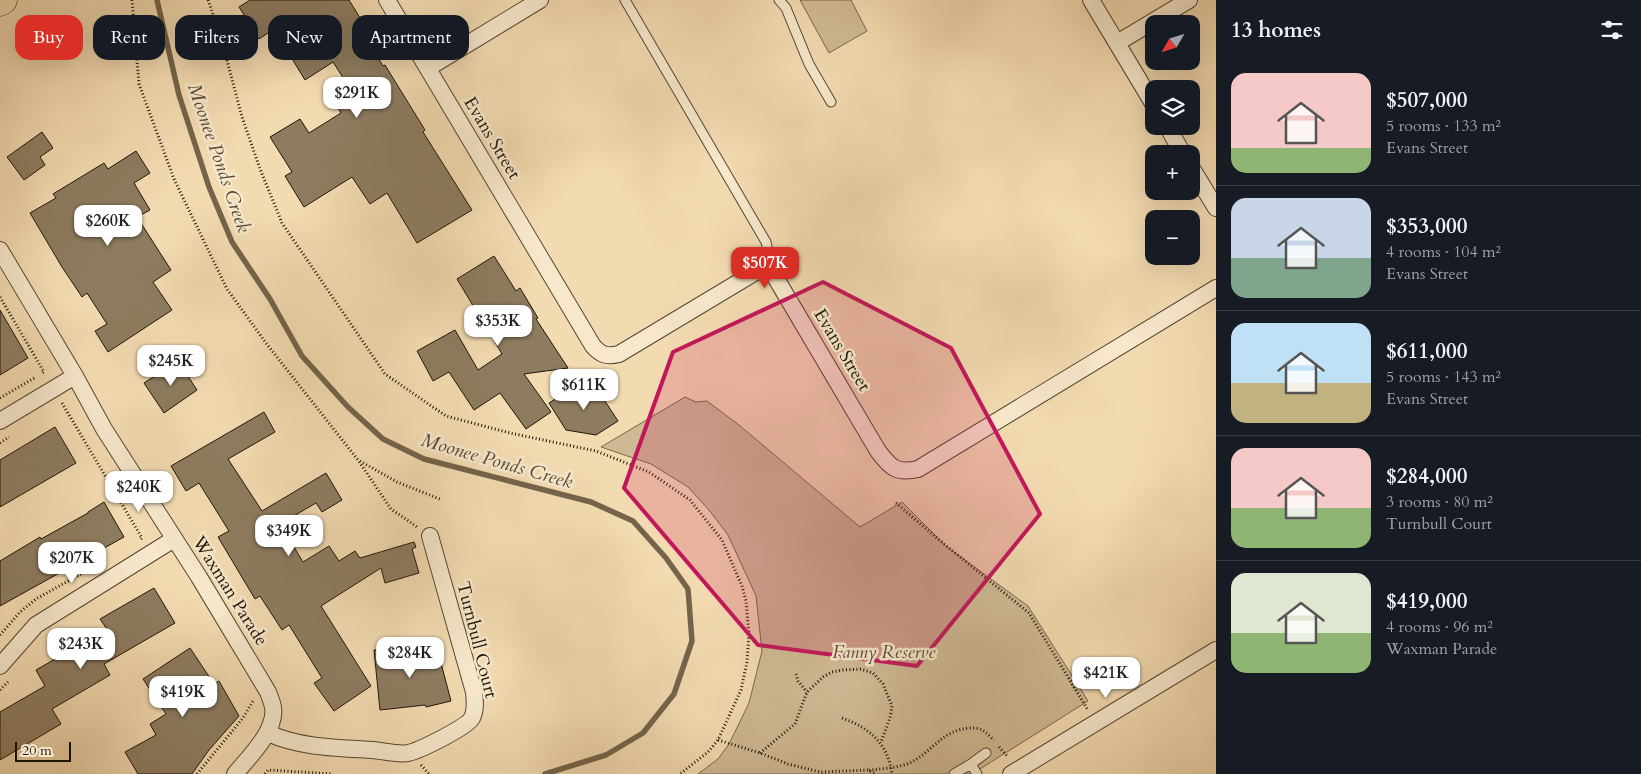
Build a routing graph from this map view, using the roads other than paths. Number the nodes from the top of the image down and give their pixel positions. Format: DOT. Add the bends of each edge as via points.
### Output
graph roads {
  1 [pos="3,0"];
  2 [pos="387,0"];
  3 [pos="540,0"];
  4 [pos="625,0"];
  5 [pos="779,0"];
  6 [pos="1090,0"];
  7 [pos="1189,0"];
  8 [pos="0,2"];
  9 [pos="1117,44"];
  10 [pos="428,68"];
  11 [pos="1145,89"];
  12 [pos="831,102"];
  13 [pos="1200,182"];
  14 [pos="1216,208"];
  15 [pos="0,250"];
  16 [pos="773,273"];
  17 [pos="1216,288"];
  18 [pos="75,376"];
  19 [pos="0,421"];
  20 [pos="430,536"];
  21 [pos="174,539"];
  22 [pos="1216,650"];
  23 [pos="0,666"];
  24 [pos="268,733"];
  25 [pos="986,753"];
  26 [pos="970,764"];
  27 [pos="235,774"];
  28 [pos="954,774"];
  29 [pos="976,774"];
  30 [pos="1011,774"];
  1 -- 8 [label="highway"];
  2 -- 10 [label="street, Evans Street"];
  3 -- 10 [label="street"];
  4 -- 16 [label="lane" via="766,242"];
  5 -- 12 [label="lane" via="786,8 809,64"];
  6 -- 9 [label="street"];
  7 -- 9 [label="street"];
  9 -- 11 [label="street"];
  10 -- 16 [label="street, Evans Street" via="593,346 604,355 618,354 760,270"];
  13 -- 14 [label="street"];
  15 -- 18 [label="street, Waxman Parade"];
  16 -- 17 [label="street, Evans Street" via="878,451 896,470 908,471 918,469"];
  18 -- 19 [label="street"];
  18 -- 21 [label="street, Waxman Parade" via="104,429"];
  20 -- 24 [label="street, Turnbull Court" via="474,692 472,718 455,732 408,753 306,745"];
  21 -- 23 [label="street" via="36,625"];
  21 -- 24 [label="street, Waxman Parade" via="268,692 274,717"];
  22 -- 30 [label="street"];
  24 -- 27 [label="street, Waxman Parade"];
  25 -- 26 [label="lane"];
  26 -- 28 [label="lane"];
  26 -- 29 [label="lane"];
}
